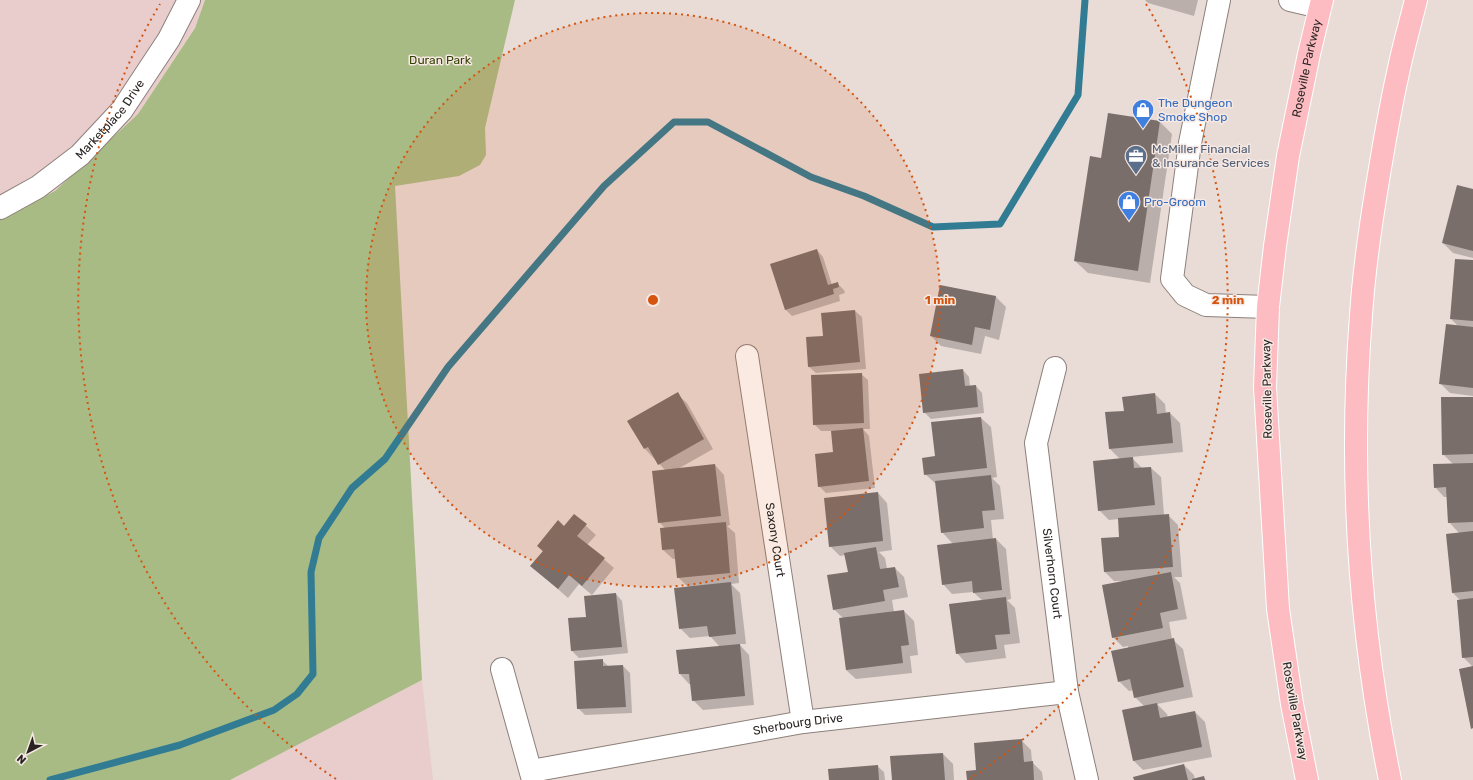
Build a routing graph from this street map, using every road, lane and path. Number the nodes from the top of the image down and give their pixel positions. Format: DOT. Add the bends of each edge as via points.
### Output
graph roads {
  1 [pos="189,0"];
  2 [pos="1219,0"];
  3 [pos="1290,0"];
  4 [pos="1416,0"];
  5 [pos="1321,4"];
  6 [pos="0,208"];
  7 [pos="1268,306"];
  8 [pos="747,356"];
  9 [pos="1054,368"];
  10 [pos="502,669"];
  11 [pos="1067,692"];
  12 [pos="803,722"];
  13 [pos="532,775"];
  14 [pos="1087,780"];
  15 [pos="1307,780"];
  16 [pos="1390,780"];
  1 -- 6 [label="street, Marketplace Drive" via="169,39 122,110 80,155 38,187"];
  2 -- 7 [label="street" via="1190,143 1172,279 1185,295 1206,305"];
  3 -- 5 [label="street"];
  4 -- 16 [label="main road" via="1398,73 1378,179 1361,307 1357,389 1359,543 1372,676"];
  5 -- 7 [label="main road, Roseville Parkway" via="1308,54 1288,156"];
  7 -- 15 [label="main road, Roseville Parkway" via="1265,388 1278,609 1292,704"];
  8 -- 12 [label="street, Saxony Court"];
  9 -- 11 [label="street, Silverhorn Court" via="1036,443"];
  10 -- 13 [label="street"];
  11 -- 12 [label="street, Sherbourg Drive"];
  11 -- 14 [label="street, Silverhorn Court"];
  12 -- 13 [label="street, Sherbourg Drive"];
}
